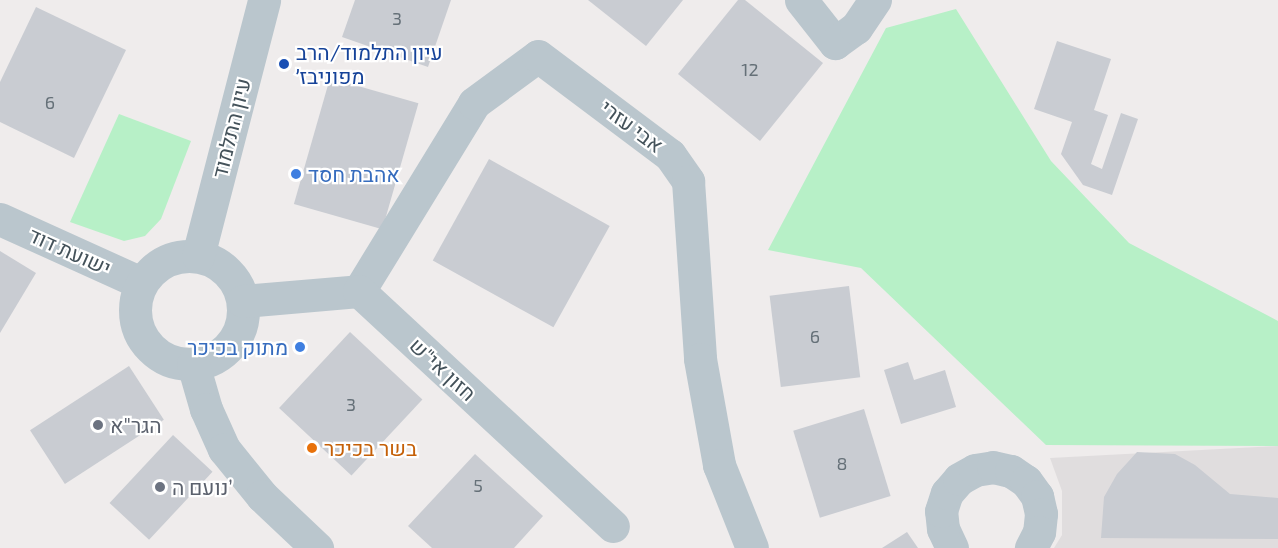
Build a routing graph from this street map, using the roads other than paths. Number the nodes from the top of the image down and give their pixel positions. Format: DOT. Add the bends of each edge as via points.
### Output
graph roads {
  1 [pos="264,0"];
  2 [pos="801,0"];
  3 [pos="875,0"];
  4 [pos="0,219"];
  5 [pos="198,256"];
  6 [pos="141,283"];
  7 [pos="359,291"];
  8 [pos="243,301"];
  9 [pos="193,364"];
  10 [pos="613,526"];
  11 [pos="317,548"];
  12 [pos="752,548"];
  13 [pos="952,548"];
  14 [pos="1030,548"];
  1 -- 5 [label="street, עיון התלמוד"];
  2 -- 3 [label="street" via="835,43 856,28"];
  4 -- 6 [label="street, ישועת דוד"];
  5 -- 6 [label="street" via="163,262"];
  5 -- 8 [label="street" via="219,265 233,278"];
  6 -- 9 [label="street" via="135,301 137,328 146,344 170,361"];
  7 -- 8 [label="street"];
  7 -- 10 [label="street, חזון אי\"ש"];
  7 -- 12 [label="street, אבי עזרי" via="474,103 538,56 670,155 688,181 700,359 719,465"];
  8 -- 9 [label="street" via="243,320 235,340 222,354"];
  9 -- 11 [label="street" via="206,409 224,449 262,496"];
  13 -- 14 [label="street" via="943,529 941,511 947,493 967,474 993,467 1011,471 1026,481 1037,496 1039,532"];
}
